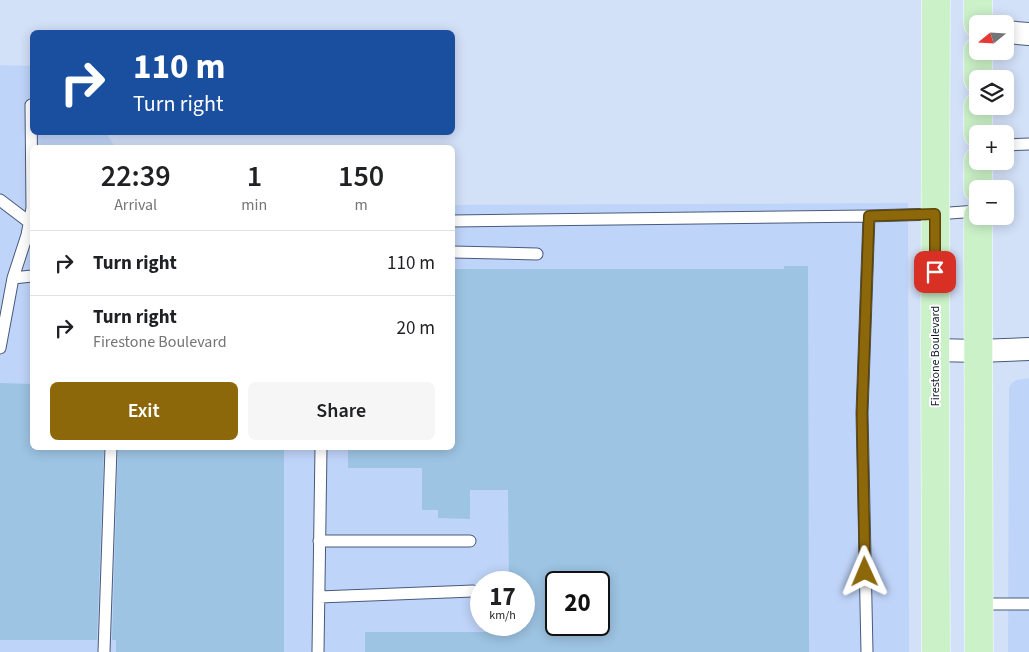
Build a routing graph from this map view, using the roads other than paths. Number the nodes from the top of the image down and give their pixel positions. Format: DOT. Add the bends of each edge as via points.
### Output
graph roads {
  1 [pos="936,0"];
  2 [pos="978,0"];
  3 [pos="978,15"];
  4 [pos="1014,33"];
  5 [pos="1029,34"];
  6 [pos="1014,144"];
  7 [pos="1029,144"];
  8 [pos="0,200"];
  9 [pos="969,212"];
  10 [pos="935,214"];
  11 [pos="869,216"];
  12 [pos="455,221"];
  13 [pos="30,222"];
  14 [pos="978,225"];
  15 [pos="455,252"];
  16 [pos="537,254"];
  17 [pos="30,276"];
  18 [pos="13,278"];
  19 [pos="0,348"];
  20 [pos="935,350"];
  21 [pos="1029,350"];
  22 [pos="978,351"];
  23 [pos="111,450"];
  24 [pos="321,450"];
  25 [pos="319,541"];
  26 [pos="470,541"];
  27 [pos="470,591"];
  28 [pos="319,598"];
  29 [pos="979,604"];
  30 [pos="1029,604"];
  31 [pos="104,652"];
  32 [pos="318,652"];
  33 [pos="867,652"];
  34 [pos="936,652"];
  35 [pos="978,652"];
  1 -- 10 [label="main road, Firestone Boulevard"];
  2 -- 3 [label="main road"];
  4 -- 5 [label="street"];
  6 -- 7 [label="lane"];
  8 -- 13 [label="lane"];
  9 -- 10 [label="lane"];
  10 -- 11 [label="lane"];
  10 -- 20 [label="main road, Firestone Boulevard"];
  11 -- 12 [label="lane"];
  11 -- 33 [label="lane" via="862,413"];
  13 -- 18 [label="lane"];
  14 -- 22 [label="main road"];
  15 -- 16 [label="lane"];
  17 -- 18 [label="lane"];
  18 -- 19 [label="lane"];
  20 -- 22 [label="street"];
  20 -- 34 [label="main road, Firestone Boulevard"];
  21 -- 22 [label="street"];
  22 -- 29 [label="main road"];
  23 -- 31 [label="lane"];
  24 -- 25 [label="lane"];
  25 -- 26 [label="lane"];
  25 -- 28 [label="lane"];
  27 -- 28 [label="lane"];
  28 -- 32 [label="lane"];
  29 -- 30 [label="lane"];
  29 -- 35 [label="main road"];
}
